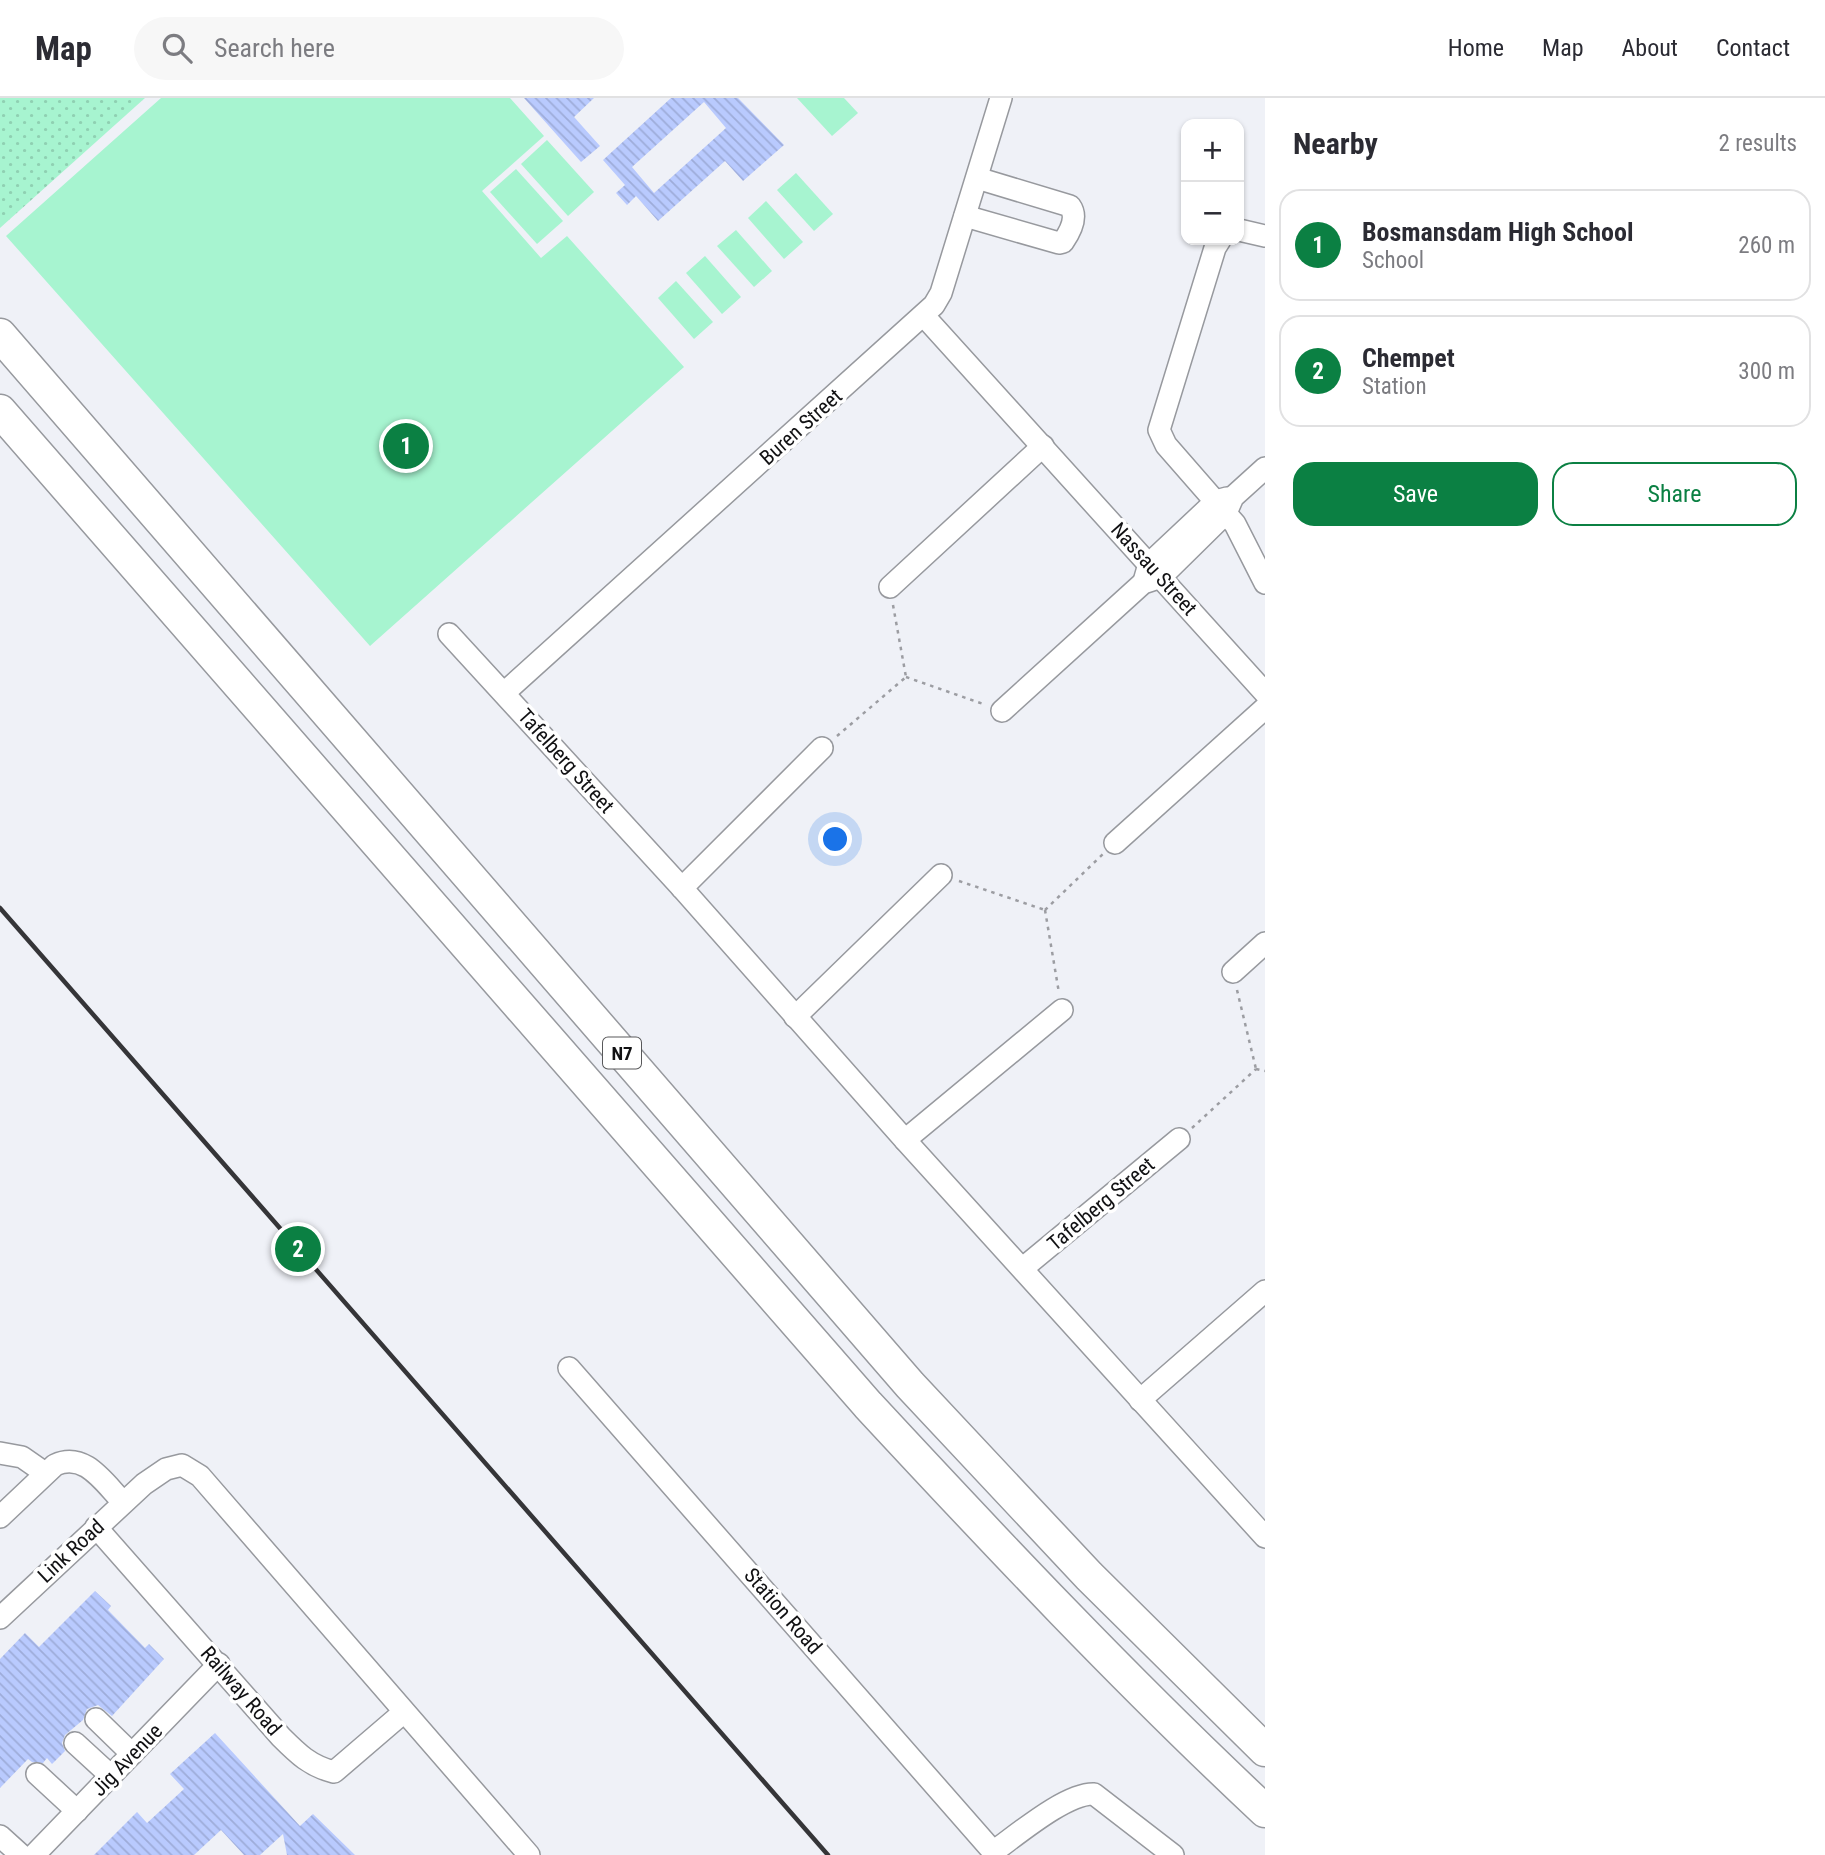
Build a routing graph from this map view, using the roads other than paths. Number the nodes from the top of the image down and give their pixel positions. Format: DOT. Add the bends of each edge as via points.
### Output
graph roads {
  1 [pos="1001,98"];
  2 [pos="977,177"];
  3 [pos="965,216"];
  4 [pos="1244,231"];
  5 [pos="1265,236"];
  6 [pos="1217,245"];
  7 [pos="924,316"];
  8 [pos="0,335"];
  9 [pos="0,411"];
  10 [pos="1043,446"];
  11 [pos="1265,468"];
  12 [pos="1225,503"];
  13 [pos="1151,575"];
  14 [pos="1265,583"];
  15 [pos="890,587"];
  16 [pos="449,634"];
  17 [pos="1265,692"];
  18 [pos="504,693"];
  19 [pos="1265,708"];
  20 [pos="1003,711"];
  21 [pos="822,748"];
  22 [pos="1115,844"];
  23 [pos="941,876"];
  24 [pos="682,888"];
  25 [pos="1265,943"];
  26 [pos="1233,972"];
  27 [pos="1062,1010"];
  28 [pos="795,1017"];
  29 [pos="1179,1139"];
  30 [pos="905,1140"];
  31 [pos="1023,1268"];
  32 [pos="1265,1291"];
  33 [pos="569,1368"];
  34 [pos="1140,1399"];
  35 [pos="0,1453"];
  36 [pos="46,1473"];
  37 [pos="123,1502"];
  38 [pos="3,1509"];
  39 [pos="96,1527"];
  40 [pos="1264,1534"];
  41 [pos="0,1618"];
  42 [pos="219,1664"];
  43 [pos="404,1712"];
  44 [pos="96,1719"];
  45 [pos="75,1743"];
  46 [pos="1265,1750"];
  47 [pos="132,1754"];
  48 [pos="37,1774"];
  49 [pos="111,1776"];
  50 [pos="77,1811"];
  51 [pos="1265,1811"];
  52 [pos="0,1836"];
  53 [pos="995,1854"];
  54 [pos="21,1855"];
  55 [pos="34,1855"];
  56 [pos="529,1855"];
  57 [pos="1173,1855"];
  1 -- 2 [label="street, Buren Street"];
  2 -- 3 [label="street, Buren Street"];
  2 -- 3 [label="street" via="1070,206 1072,226 1059,243"];
  3 -- 7 [label="street, Buren Street" via="938,299"];
  4 -- 5 [label="street"];
  6 -- 12 [label="street" via="1159,430 1166,445"];
  7 -- 10 [label="street, Nassau Street"];
  7 -- 18 [label="street, Buren Street"];
  8 -- 46 [label="highway, N7" via="901,1375 1062,1548"];
  9 -- 51 [label="highway, N7" via="868,1405 1115,1666"];
  10 -- 13 [label="street, Nassau Street"];
  10 -- 15 [label="street"];
  11 -- 12 [label="street"];
  12 -- 13 [label="street"];
  12 -- 14 [label="street"];
  13 -- 17 [label="street, Nassau Street"];
  13 -- 20 [label="street, Nassau Street"];
  16 -- 18 [label="street, Tafelberg Street"];
  18 -- 24 [label="street, Tafelberg Street"];
  19 -- 22 [label="street"];
  21 -- 24 [label="street"];
  23 -- 28 [label="street"];
  24 -- 28 [label="street, Tafelberg Street"];
  25 -- 26 [label="street"];
  27 -- 30 [label="street"];
  28 -- 30 [label="street, Tafelberg Street"];
  29 -- 31 [label="street, Tafelberg Street"];
  30 -- 31 [label="street, Tafelberg Street"];
  31 -- 34 [label="street, Tafelberg Street"];
  32 -- 34 [label="street"];
  33 -- 53 [label="street, Station Road"];
  34 -- 40 [label="street, Tafelberg Street"];
  35 -- 36 [label="street" via="22,1457"];
  36 -- 37 [label="street" via="63,1461 81,1462"];
  36 -- 38 [label="street"];
  37 -- 39 [label="street, Link Road"];
  37 -- 43 [label="street, Link Road" via="166,1469 182,1465 200,1476"];
  39 -- 41 [label="street, Link Road"];
  39 -- 42 [label="street, Railway Road"];
  42 -- 43 [label="street, Railway Road" via="288,1744 318,1768 334,1772"];
  42 -- 47 [label="street, Jig Avenue"];
  43 -- 56 [label="street"];
  44 -- 47 [label="street"];
  45 -- 49 [label="street"];
  47 -- 49 [label="street, Jig Avenue"];
  48 -- 50 [label="street"];
  49 -- 50 [label="street, Jig Avenue"];
  50 -- 55 [label="street, Jig Avenue"];
  52 -- 54 [label="street"];
  53 -- 57 [label="street" via="1083,1793 1094,1794"];
}
